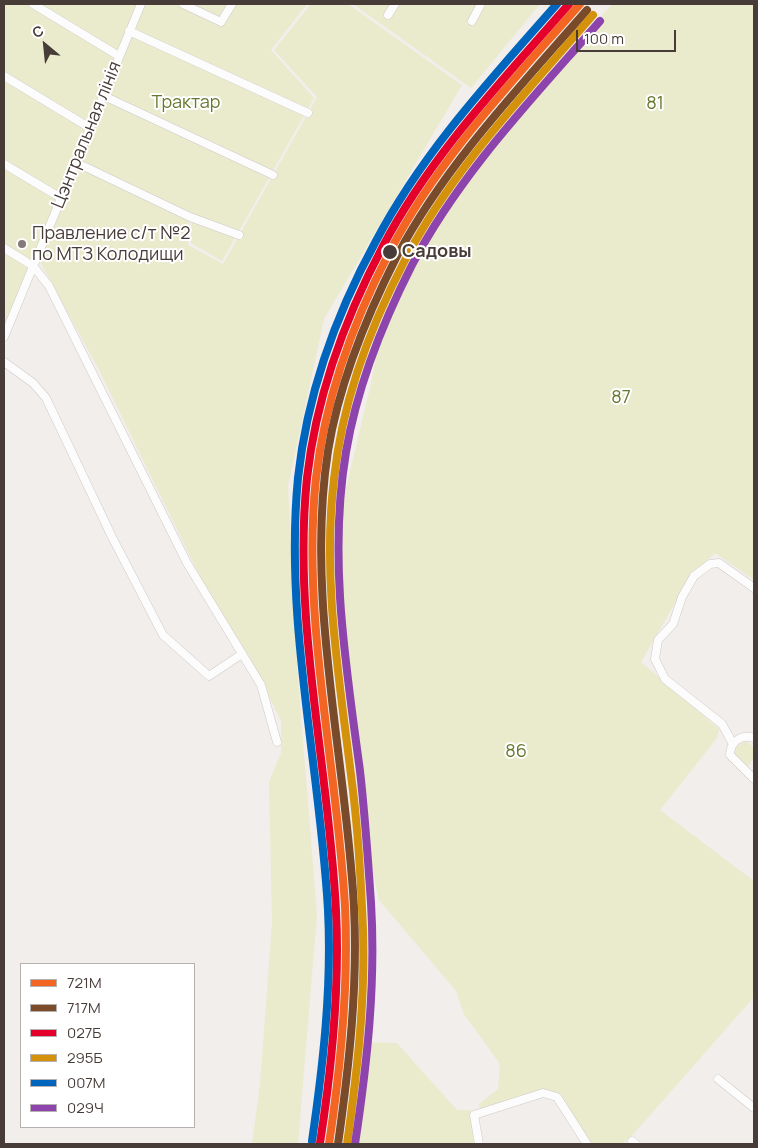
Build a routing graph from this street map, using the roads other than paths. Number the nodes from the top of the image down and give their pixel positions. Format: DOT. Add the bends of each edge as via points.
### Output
graph roads {
  1 [pos="33,4"];
  2 [pos="141,4"];
  3 [pos="184,4"];
  4 [pos="232,4"];
  5 [pos="395,4"];
  6 [pos="481,4"];
  7 [pos="388,16"];
  8 [pos="472,21"];
  9 [pos="130,31"];
  10 [pos="119,56"];
  11 [pos="4,76"];
  12 [pos="104,96"];
  13 [pos="308,113"];
  14 [pos="90,128"];
  15 [pos="75,162"];
  16 [pos="4,164"];
  17 [pos="273,175"];
  18 [pos="61,198"];
  19 [pos="239,235"];
  20 [pos="4,248"];
  21 [pos="33,266"];
  22 [pos="4,337"];
  23 [pos="4,362"];
  24 [pos="754,588"];
  25 [pos="242,654"];
  26 [pos="754,738"];
  27 [pos="277,742"];
  28 [pos="733,744"];
  29 [pos="754,779"];
  30 [pos="718,1079"];
  31 [pos="754,1108"];
  32 [pos="479,1144"];
  33 [pos="587,1144"];
  1 -- 10 [label="street"];
  2 -- 9 [label="street, Цэнтральная лінія"];
  3 -- 4 [label="street" via="222,22"];
  5 -- 7 [label="street"];
  6 -- 8 [label="street"];
  9 -- 10 [label="street, Цэнтральная лінія"];
  9 -- 13 [label="street"];
  10 -- 12 [label="street, Цэнтральная лінія"];
  11 -- 14 [label="street"];
  12 -- 14 [label="street, Цэнтральная лінія"];
  12 -- 17 [label="street"];
  14 -- 15 [label="street, Цэнтральная лінія"];
  15 -- 18 [label="street, Цэнтральная лінія"];
  15 -- 19 [label="street" via="190,217"];
  16 -- 18 [label="street"];
  18 -- 21 [label="street, Цэнтральная лінія"];
  20 -- 21 [label="street"];
  21 -- 22 [label="street, Цэнтральная лінія"];
  21 -- 25 [label="street" via="49,286 187,563"];
  23 -- 25 [label="street" via="33,383 46,398 112,537 163,634 209,676"];
  24 -- 28 [label="street" via="720,563 710,564 694,576 682,597 673,624 658,640 655,658 665,678 722,724"];
  25 -- 27 [label="street" via="261,685"];
  26 -- 28 [label="street" via="743,736"];
  28 -- 29 [label="street" via="730,755"];
  30 -- 31 [label="street"];
  32 -- 33 [label="street" via="474,1115 543,1094 557,1097"];
}
